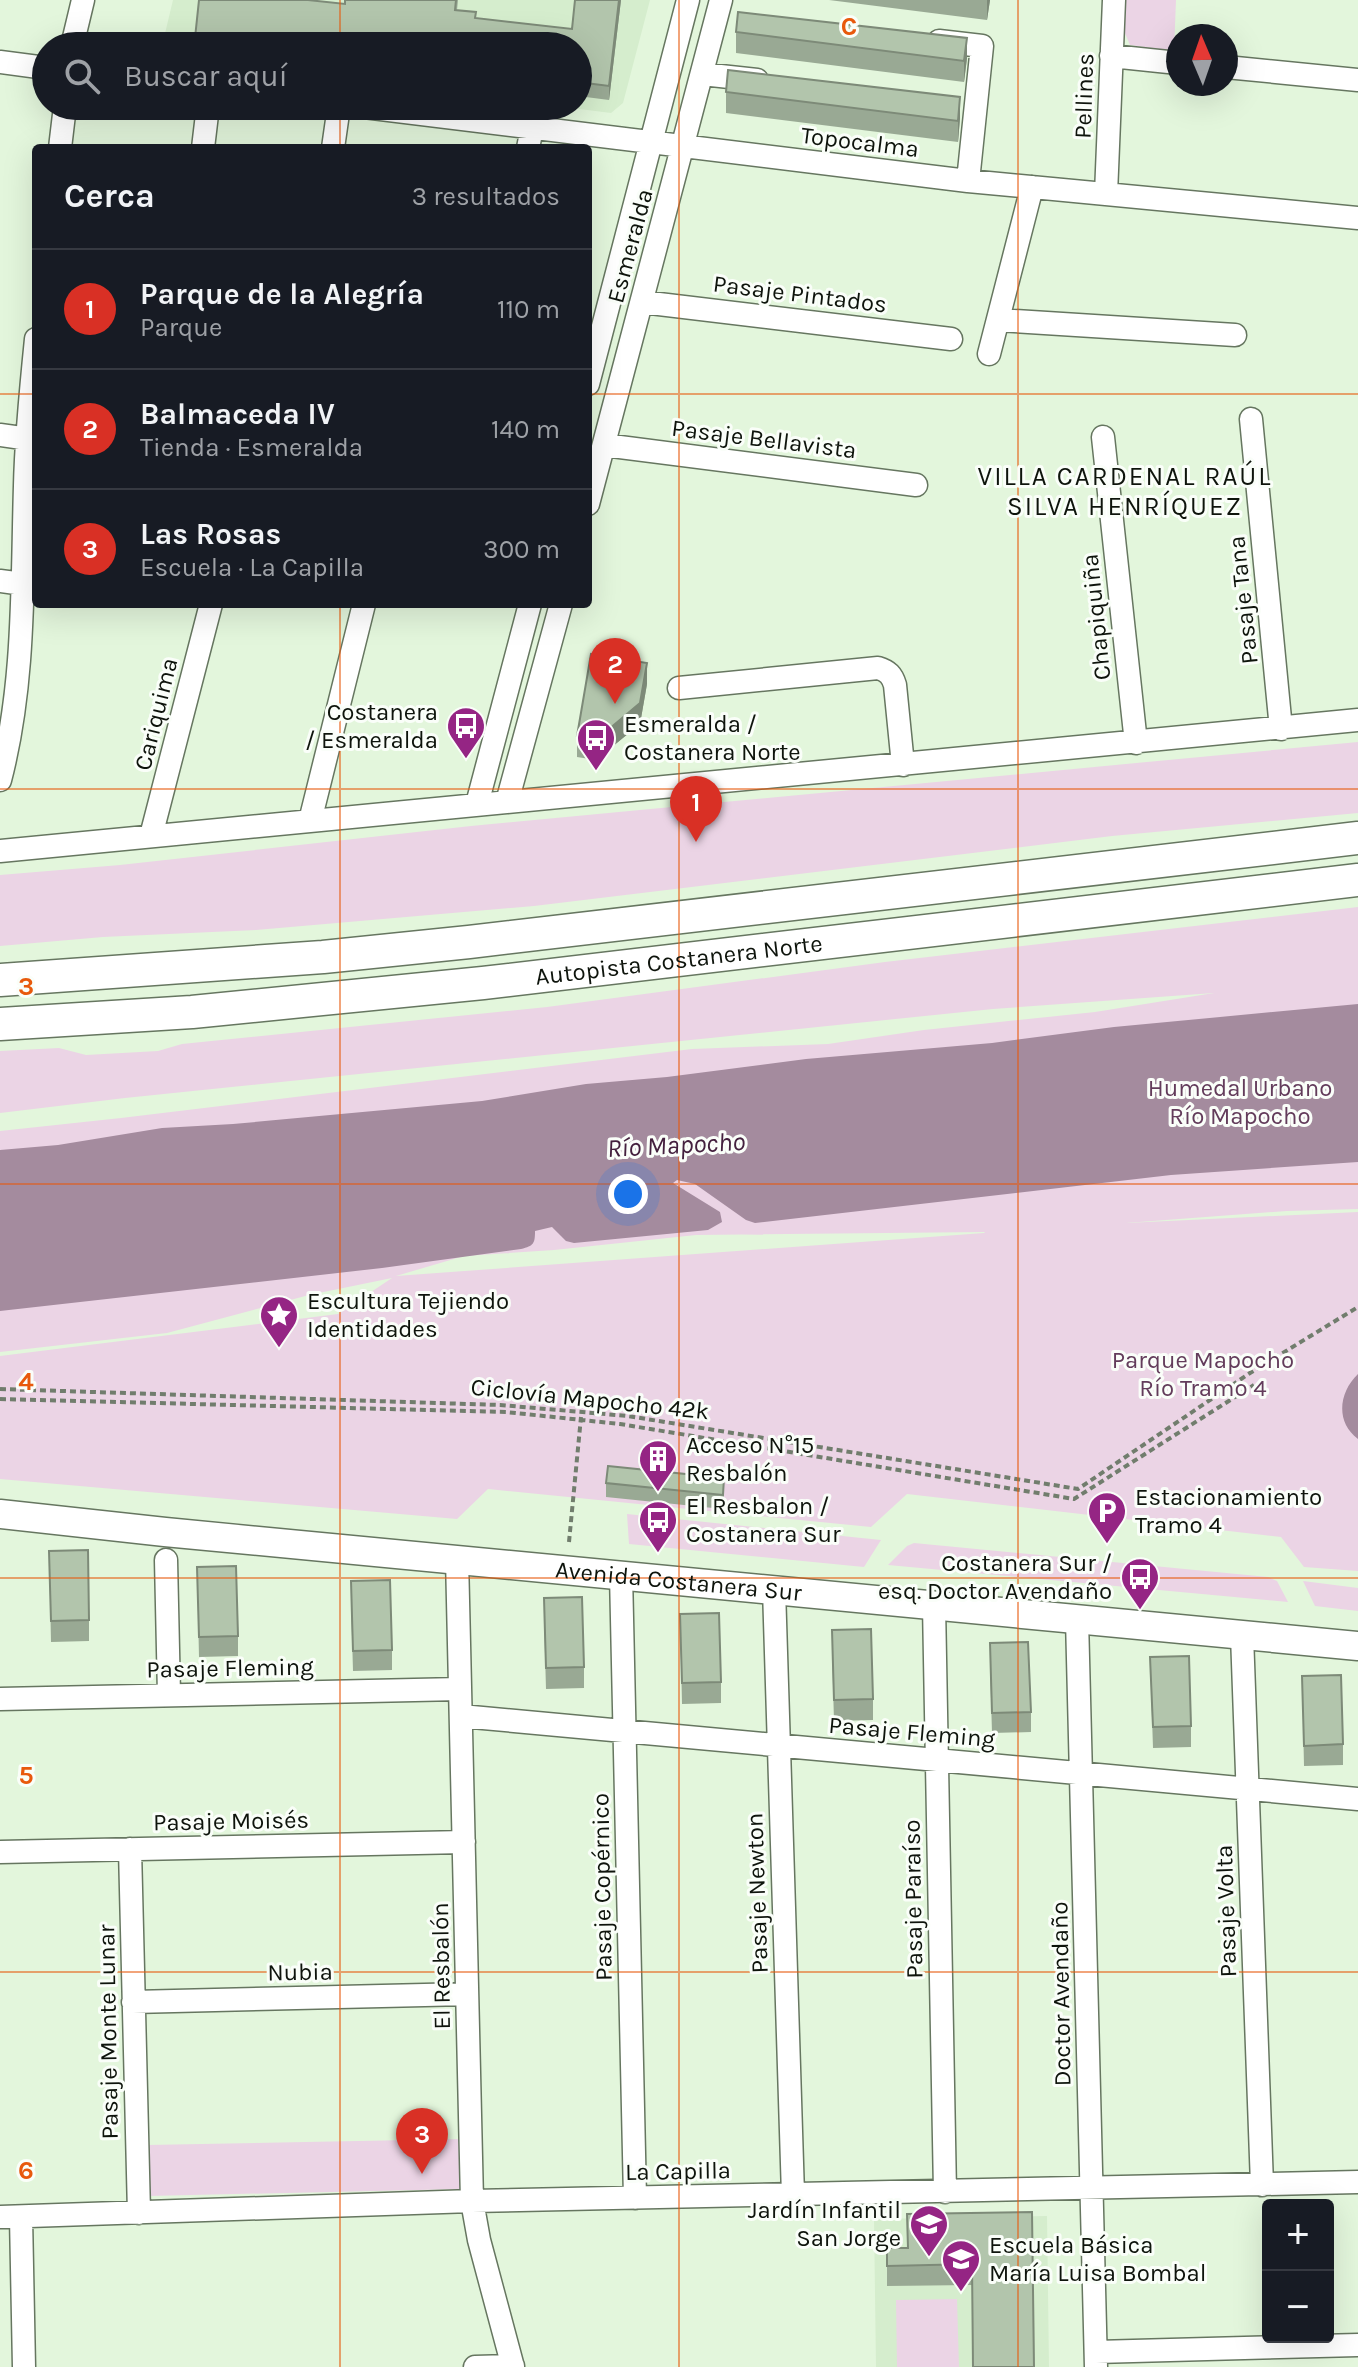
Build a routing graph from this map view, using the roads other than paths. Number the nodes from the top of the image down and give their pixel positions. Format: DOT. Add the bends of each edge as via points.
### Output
graph roads {
  1 [pos="83,0"];
  2 [pos="688,0"];
  3 [pos="1114,0"];
  4 [pos="723,11"];
  5 [pos="75,32"];
  6 [pos="920,39"];
  7 [pos="1111,56"];
  8 [pos="0,62"];
  9 [pos="1166,62"];
  10 [pos="32,66"];
  11 [pos="1238,68"];
  12 [pos="702,74"];
  13 [pos="1358,80"];
  14 [pos="778,82"];
  15 [pos="63,120"];
  16 [pos="206,120"];
  17 [pos="337,120"];
  18 [pos="432,120"];
  19 [pos="530,138"];
  20 [pos="651,142"];
  21 [pos="60,144"];
  22 [pos="203,144"];
  23 [pos="334,144"];
  24 [pos="684,146"];
  25 [pos="968,181"];
  26 [pos="1032,187"];
  27 [pos="1106,194"];
  28 [pos="1358,218"];
  29 [pos="642,302"];
  30 [pos="998,320"];
  31 [pos="1235,335"];
  32 [pos="951,339"];
  33 [pos="989,354"];
  34 [pos="592,369"];
  35 [pos="32,419"];
  36 [pos="1251,419"];
  37 [pos="0,435"];
  38 [pos="1103,437"];
  39 [pos="31,439"];
  40 [pos="604,445"];
  41 [pos="916,485"];
  42 [pos="592,489"];
  43 [pos="11,582"];
  44 [pos="210,608"];
  45 [pos="363,608"];
  46 [pos="529,608"];
  47 [pos="560,608"];
  48 [pos="679,688"];
  49 [pos="1358,720"];
  50 [pos="1281,729"];
  51 [pos="1136,743"];
  52 [pos="903,765"];
  53 [pos="0,780"];
  54 [pos="507,802"];
  55 [pos="477,804"];
  56 [pos="310,821"];
  57 [pos="151,836"];
  58 [pos="1358,838"];
  59 [pos="0,851"];
  60 [pos="1358,880"];
  61 [pos="0,980"];
  62 [pos="0,1024"];
  63 [pos="0,1514"];
  64 [pos="457,1558"];
  65 [pos="166,1560"];
  66 [pos="621,1574"];
  67 [pos="774,1589"];
  68 [pos="934,1605"];
  69 [pos="1077,1619"];
  70 [pos="1242,1635"];
  71 [pos="1358,1646"];
  72 [pos="460,1689"];
  73 [pos="169,1695"];
  74 [pos="0,1699"];
  75 [pos="461,1716"];
  76 [pos="624,1732"];
  77 [pos="779,1746"];
  78 [pos="936,1760"];
  79 [pos="1081,1774"];
  80 [pos="1248,1789"];
  81 [pos="1358,1799"];
  82 [pos="464,1842"];
  83 [pos="130,1849"];
  84 [pos="0,1852"];
  85 [pos="467,1994"];
  86 [pos="133,2002"];
  87 [pos="1358,2182"];
  88 [pos="1262,2185"];
  89 [pos="1092,2188"];
  90 [pos="945,2192"];
  91 [pos="793,2195"];
  92 [pos="635,2198"];
  93 [pos="472,2201"];
  94 [pos="139,2213"];
  95 [pos="10,2217"];
  96 [pos="1358,2345"];
  97 [pos="1096,2360"];
  98 [pos="24,2367"];
  99 [pos="475,2367"];
  100 [pos="513,2367"];
  1 -- 5 [label="street"];
  2 -- 20 [label="street, Esmeralda"];
  3 -- 7 [label="street, Pellines"];
  4 -- 12 [label="street, Esmeralda"];
  6 -- 25 [label="street" via="982,46 969,103"];
  7 -- 9 [label="street"];
  7 -- 27 [label="street, Pellines"];
  8 -- 10 [label="street"];
  11 -- 13 [label="street"];
  12 -- 14 [label="street"];
  12 -- 24 [label="street, Esmeralda"];
  15 -- 21 [label="street"];
  16 -- 22 [label="street"];
  17 -- 23 [label="street"];
  18 -- 19 [label="street, Topocalma"];
  19 -- 20 [label="street, Topocalma"];
  20 -- 24 [label="street, Topocalma"];
  20 -- 34 [label="street, Esmeralda"];
  24 -- 25 [label="street, Topocalma"];
  24 -- 29 [label="street, Esmeralda"];
  25 -- 26 [label="street, Topocalma"];
  26 -- 27 [label="street, Topocalma"];
  26 -- 30 [label="street"];
  27 -- 28 [label="street, Topocalma"];
  29 -- 32 [label="street, Pasaje Pintados"];
  29 -- 40 [label="street, Esmeralda"];
  30 -- 31 [label="street"];
  30 -- 33 [label="street"];
  35 -- 39 [label="street"];
  36 -- 50 [label="street, Pasaje Tana"];
  37 -- 39 [label="street"];
  38 -- 51 [label="street, Chapiquiña"];
  39 -- 43 [label="street"];
  40 -- 41 [label="street, Pasaje Bellavista"];
  40 -- 42 [label="street, Esmeralda"];
  43 -- 53 [label="street" via="14,716"];
  44 -- 57 [label="street, Cariquima"];
  45 -- 56 [label="street"];
  46 -- 55 [label="street"];
  47 -- 54 [label="street"];
  48 -- 52 [label="street" via="883,669 895,685"];
  49 -- 50 [label="street"];
  50 -- 51 [label="street"];
  51 -- 52 [label="street"];
  52 -- 54 [label="street"];
  54 -- 55 [label="street"];
  55 -- 56 [label="street"];
  56 -- 57 [label="street"];
  57 -- 59 [label="street"];
  58 -- 61 [label="highway, Autopista Costanera Norte" via="469,942"];
  60 -- 62 [label="highway, Autopista Costanera Norte" via="498,981 192,1012"];
  63 -- 64 [label="main road, Avenida Costanera Sur"];
  64 -- 66 [label="main road, Avenida Costanera Sur"];
  64 -- 72 [label="street, El Resbalón"];
  65 -- 73 [label="street"];
  66 -- 67 [label="main road, Avenida Costanera Sur"];
  66 -- 76 [label="street, Pasaje Copérnico"];
  67 -- 68 [label="main road, Avenida Costanera Sur"];
  67 -- 77 [label="street, Pasaje Newton"];
  68 -- 69 [label="main road, Avenida Costanera Sur"];
  68 -- 78 [label="street, Pasaje Paraíso"];
  69 -- 70 [label="main road, Avenida Costanera Sur"];
  69 -- 79 [label="street, Doctor Avendaño"];
  70 -- 71 [label="main road, Avenida Costanera Sur"];
  70 -- 80 [label="street, Pasaje Volta"];
  72 -- 73 [label="street, Pasaje Fleming"];
  72 -- 75 [label="street, El Resbalón"];
  73 -- 74 [label="street, Pasaje Fleming"];
  75 -- 76 [label="street, Pasaje Fleming"];
  75 -- 82 [label="street, El Resbalón"];
  76 -- 77 [label="street, Pasaje Fleming"];
  76 -- 92 [label="street, Pasaje Copérnico"];
  77 -- 78 [label="street, Pasaje Fleming"];
  77 -- 91 [label="street, Pasaje Newton"];
  78 -- 79 [label="street, Pasaje Fleming"];
  78 -- 90 [label="street, Pasaje Paraíso"];
  79 -- 80 [label="street, Pasaje Fleming"];
  79 -- 89 [label="street, Doctor Avendaño"];
  80 -- 81 [label="street, Pasaje Fleming"];
  80 -- 88 [label="street, Pasaje Volta"];
  82 -- 83 [label="street, Pasaje Moisés"];
  82 -- 85 [label="street, El Resbalón"];
  83 -- 84 [label="street, Pasaje Moisés"];
  83 -- 86 [label="street, Pasaje Monte Lunar"];
  85 -- 86 [label="street, Nubia"];
  85 -- 93 [label="street, El Resbalón"];
  86 -- 94 [label="street, Pasaje Monte Lunar"];
  87 -- 88 [label="street, La Capilla"];
  88 -- 89 [label="street, La Capilla"];
  89 -- 90 [label="street, La Capilla"];
  89 -- 97 [label="street, Doctor Avendaño"];
  90 -- 91 [label="street, La Capilla"];
  91 -- 92 [label="street, La Capilla"];
  92 -- 93 [label="street, La Capilla"];
  93 -- 94 [label="street, La Capilla"];
  93 -- 100 [label="street, El Resbalón"];
  94 -- 95 [label="street, La Capilla"];
  95 -- 98 [label="street"];
  96 -- 97 [label="street"];
  99 -- 100 [label="street"];
}
